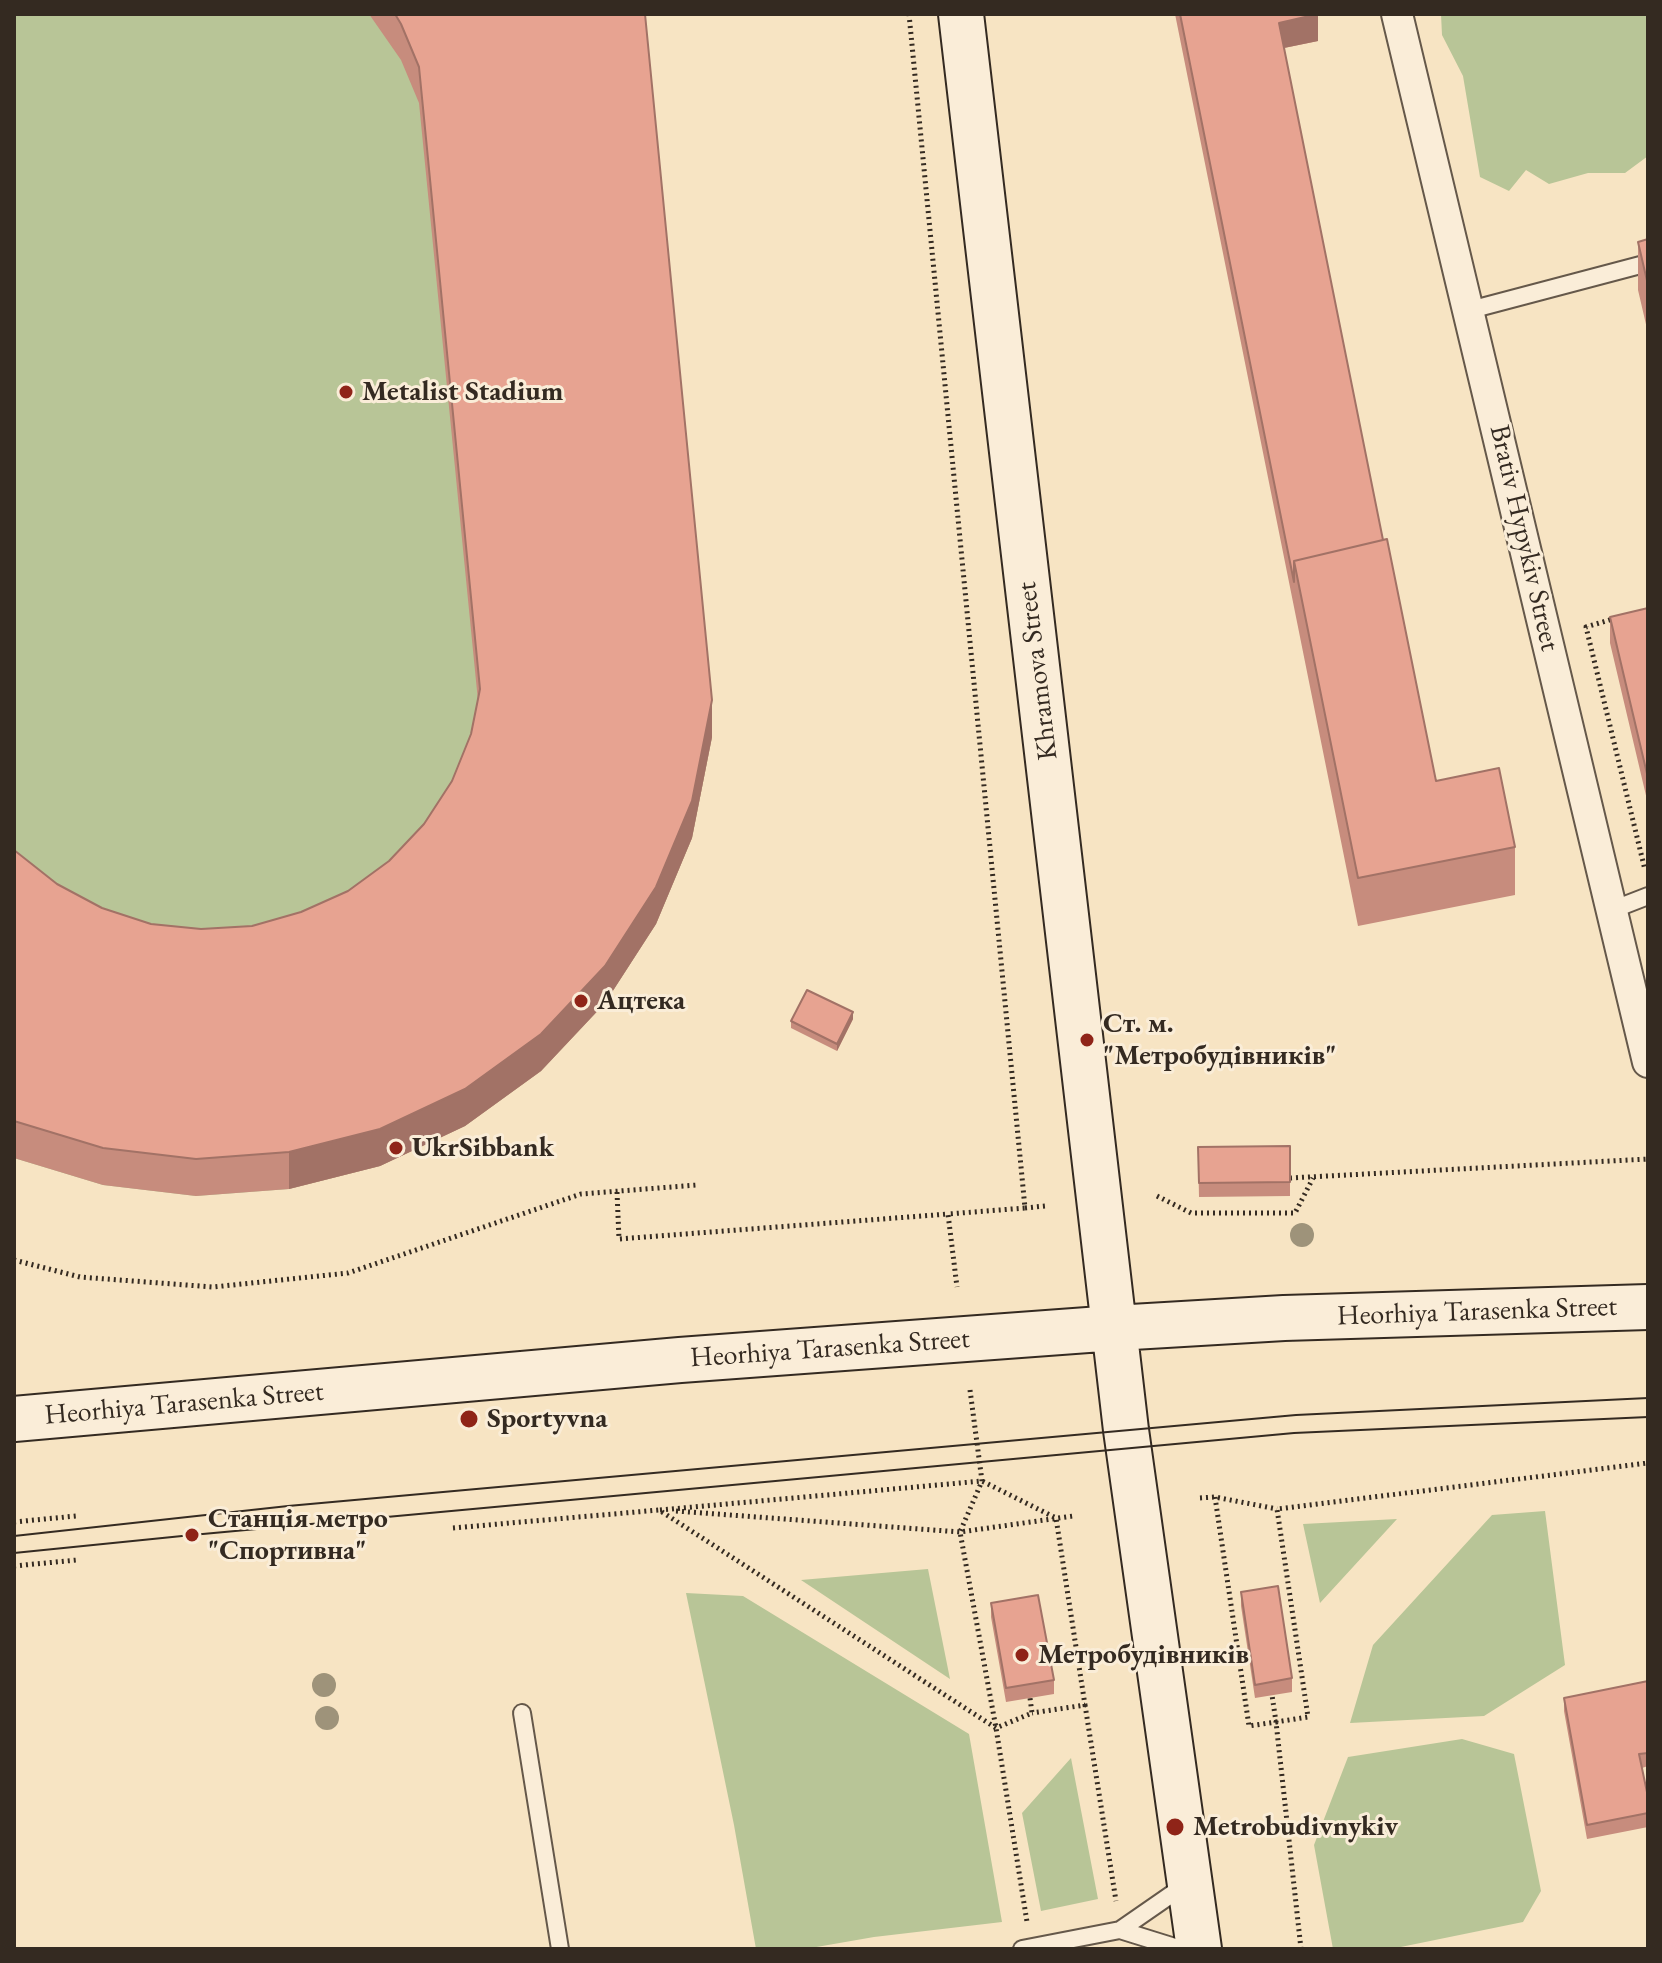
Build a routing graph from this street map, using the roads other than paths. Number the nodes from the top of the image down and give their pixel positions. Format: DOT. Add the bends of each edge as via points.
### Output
graph roads {
  1 [pos="961,14"];
  2 [pos="1397,14"];
  3 [pos="1648,263"];
  4 [pos="1470,310"];
  5 [pos="1648,896"];
  6 [pos="1612,910"];
  7 [pos="1648,1062"];
  8 [pos="1648,1307"];
  9 [pos="1115,1328"];
  10 [pos="14,1419"];
  11 [pos="522,1713"];
  12 [pos="1190,1882"];
  13 [pos="1120,1930"];
  14 [pos="1027,1948"];
  15 [pos="560,1949"];
  16 [pos="1181,1949"];
  17 [pos="1199,1949"];
  1 -- 9 [label="main road, Khramova Street"];
  2 -- 4 [label="street, Brativ Hypykiv Street"];
  3 -- 4 [label="lane"];
  4 -- 6 [label="street, Brativ Hypykiv Street"];
  5 -- 6 [label="lane"];
  6 -- 7 [label="street, Brativ Hypykiv Street"];
  8 -- 9 [label="main road, Heorhiya Tarasenka Street"];
  9 -- 10 [label="main road, Heorhiya Tarasenka Street"];
  9 -- 12 [label="main road, Khramova Street"];
  11 -- 15 [label="lane"];
  12 -- 13 [label="lane"];
  12 -- 17 [label="main road, Khramova Street"];
  13 -- 14 [label="lane"];
  13 -- 16 [label="lane"];
}
